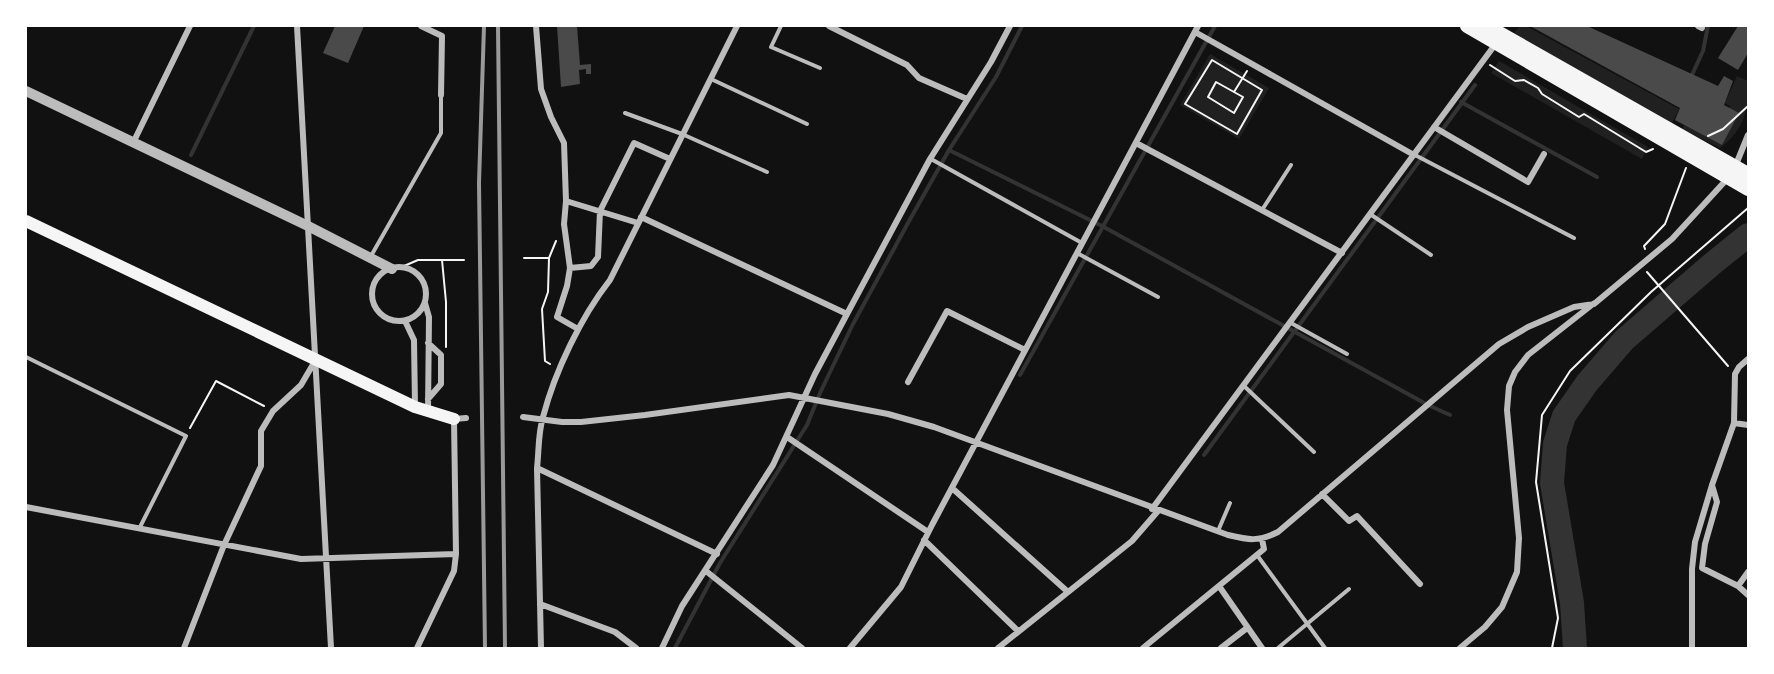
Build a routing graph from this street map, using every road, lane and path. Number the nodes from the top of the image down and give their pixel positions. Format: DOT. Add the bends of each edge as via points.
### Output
graph roads {
  1 [pos="190,26"];
  2 [pos="297,26"];
  3 [pos="421,26"];
  4 [pos="536,26"];
  5 [pos="737,26"];
  6 [pos="781,26"];
  7 [pos="829,26"];
  8 [pos="1010,26"];
  9 [pos="1198,26"];
  10 [pos="1467,26"];
  11 [pos="1487,26"];
  12 [pos="1195,32"];
  13 [pos="1503,34"];
  14 [pos="1483,60"];
  15 [pos="1251,64"];
  16 [pos="820,68"];
  17 [pos="1243,78"];
  18 [pos="710,79"];
  19 [pos="26,92"];
  20 [pos="1234,92"];
  21 [pos="441,95"];
  22 [pos="967,99"];
  23 [pos="1749,106"];
  24 [pos="625,113"];
  25 [pos="807,124"];
  26 [pos="1434,127"];
  27 [pos="682,134"];
  28 [pos="1749,135"];
  29 [pos="1662,137"];
  30 [pos="1702,137"];
  31 [pos="133,143"];
  32 [pos="1136,143"];
  33 [pos="1544,154"];
  34 [pos="1414,155"];
  35 [pos="670,159"];
  36 [pos="930,159"];
  37 [pos="1291,165"];
  38 [pos="1686,168"];
  39 [pos="767,172"];
  40 [pos="1732,172"];
  41 [pos="1746,183"];
  42 [pos="567,201"];
  43 [pos="1749,208"];
  44 [pos="1262,210"];
  45 [pos="600,211"];
  46 [pos="1370,214"];
  47 [pos="639,220"];
  48 [pos="26,221"];
  49 [pos="308,226"];
  50 [pos="564,228"];
  51 [pos="1574,238"];
  52 [pos="1082,243"];
  53 [pos="1077,253"];
  54 [pos="1342,253"];
  55 [pos="1431,255"];
  56 [pos="370,258"];
  57 [pos="524,258"];
  58 [pos="549,258"];
  59 [pos="442,260"];
  60 [pos="464,260"];
  61 [pos="1646,262"];
  62 [pos="397,268"];
  63 [pos="570,268"];
  64 [pos="1647,272"];
  65 [pos="1158,297"];
  66 [pos="425,303"];
  67 [pos="1594,304"];
  68 [pos="847,314"];
  69 [pos="405,321"];
  70 [pos="1291,323"];
  71 [pos="578,328"];
  72 [pos="428,343"];
  73 [pos="446,350"];
  74 [pos="1025,350"];
  75 [pos="1347,354"];
  76 [pos="26,357"];
  77 [pos="1749,359"];
  78 [pos="315,361"];
  79 [pos="561,369"];
  80 [pos="1735,374"];
  81 [pos="908,382"];
  82 [pos="1244,386"];
  83 [pos="806,397"];
  84 [pos="428,405"];
  85 [pos="415,407"];
  86 [pos="273,411"];
  87 [pos="523,417"];
  88 [pos="460,418"];
  89 [pos="542,419"];
  90 [pos="1734,423"];
  91 [pos="1749,425"];
  92 [pos="186,436"];
  93 [pos="787,437"];
  94 [pos="976,443"];
  95 [pos="1314,452"];
  96 [pos="537,468"];
  97 [pos="1712,485"];
  98 [pos="952,488"];
  99 [pos="1322,494"];
  100 [pos="1230,503"];
  101 [pos="26,507"];
  102 [pos="1155,510"];
  103 [pos="139,529"];
  104 [pos="928,532"];
  105 [pos="1218,532"];
  106 [pos="1262,539"];
  107 [pos="924,540"];
  108 [pos="224,545"];
  109 [pos="456,554"];
  110 [pos="717,554"];
  111 [pos="1257,555"];
  112 [pos="326,558"];
  113 [pos="706,571"];
  114 [pos="1749,572"];
  115 [pos="1420,584"];
  116 [pos="1219,586"];
  117 [pos="1738,586"];
  118 [pos="1349,590"];
  119 [pos="1068,592"];
  120 [pos="1749,595"];
  121 [pos="540,604"];
  122 [pos="1307,624"];
  123 [pos="1247,628"];
  124 [pos="1018,631"];
  125 [pos="186,648"];
  126 [pos="331,648"];
  127 [pos="417,648"];
  128 [pos="541,648"];
  129 [pos="636,648"];
  130 [pos="662,648"];
  131 [pos="801,648"];
  132 [pos="850,648"];
  133 [pos="998,648"];
  134 [pos="1143,648"];
  135 [pos="1221,648"];
  136 [pos="1262,648"];
  137 [pos="1278,648"];
  138 [pos="1324,648"];
  139 [pos="1460,648"];
  140 [pos="1552,648"];
  141 [pos="1692,648"];
  1 -- 31 [label="street"];
  2 -- 49 [label="street"];
  3 -- 21 [label="street" via="442,36"];
  4 -- 42 [label="street" via="541,88 564,143"];
  5 -- 18 [label="street"];
  6 -- 16 [label="lane" via="771,47"];
  7 -- 22 [label="street" via="907,64 919,78"];
  8 -- 22 [label="street"];
  9 -- 12 [label="street"];
  10 -- 13 [label="main road"];
  11 -- 13 [label="main road"];
  12 -- 15 [label="street"];
  12 -- 32 [label="street"];
  13 -- 14 [label="street"];
  13 -- 29 [label="main road"];
  13 -- 40 [label="main road"];
  14 -- 26 [label="street"];
  14 -- 29 [label="path" via="1646,152 1655,148"];
  15 -- 17 [label="path"];
  15 -- 34 [label="street"];
  17 -- 17 [label="path" via="1212,60 1185,104 1238,134 1262,90"];
  17 -- 20 [label="path"];
  18 -- 25 [label="lane"];
  18 -- 27 [label="street"];
  19 -- 31 [label="street"];
  20 -- 20 [label="path" via="1216,82 1208,97 1234,113 1244,97"];
  21 -- 56 [label="lane" via="441,133"];
  22 -- 36 [label="street"];
  23 -- 30 [label="path" via="1723,129"];
  24 -- 27 [label="lane"];
  26 -- 33 [label="street" via="1528,182"];
  26 -- 34 [label="street"];
  27 -- 35 [label="street"];
  27 -- 39 [label="lane"];
  28 -- 40 [label="street"];
  29 -- 40 [label="main road"];
  31 -- 49 [label="street"];
  32 -- 44 [label="street"];
  32 -- 52 [label="street"];
  34 -- 46 [label="street"];
  34 -- 51 [label="lane"];
  35 -- 45 [label="street" via="634,143"];
  35 -- 47 [label="street"];
  36 -- 52 [label="lane"];
  36 -- 68 [label="street"];
  37 -- 44 [label="lane"];
  38 -- 61 [label="path" via="1665,224 1644,246"];
  40 -- 41 [label="main road"];
  40 -- 61 [label="street" via="1686,225"];
  42 -- 45 [label="street"];
  42 -- 50 [label="street"];
  43 -- 140 [label="path" via="1651,292 1570,370 1542,415 1536,482 1558,618"];
  44 -- 54 [label="street"];
  45 -- 47 [label="street"];
  45 -- 63 [label="street" via="598,257 591,266"];
  46 -- 54 [label="street"];
  46 -- 55 [label="lane"];
  47 -- 68 [label="street"];
  47 -- 71 [label="street" via="610,280"];
  48 -- 78 [label="main road"];
  49 -- 56 [label="street"];
  49 -- 78 [label="street"];
  50 -- 58 [label="path"];
  50 -- 63 [label="street"];
  52 -- 53 [label="street"];
  53 -- 65 [label="lane"];
  53 -- 74 [label="street"];
  54 -- 70 [label="street"];
  56 -- 62 [label="street"];
  57 -- 58 [label="path"];
  58 -- 79 [label="path" via="548,291 542,309 545,361"];
  59 -- 60 [label="path"];
  59 -- 62 [label="path" via="418,260"];
  59 -- 73 [label="path"];
  61 -- 67 [label="street"];
  62 -- 66 [label="street" via="414,271 421,277"];
  62 -- 69 [label="street" via="380,276 373,299 381,314"];
  63 -- 71 [label="street" via="557,317"];
  64 -- 80 [label="path"];
  66 -- 69 [label="street" via="413,318"];
  66 -- 72 [label="street"];
  67 -- 99 [label="street" via="1566,310 1499,344"];
  67 -- 139 [label="street" via="1528,355 1509,386 1507,410 1519,538 1517,572 1502,607"];
  68 -- 83 [label="street"];
  69 -- 85 [label="street" via="414,340"];
  70 -- 75 [label="lane"];
  70 -- 82 [label="street"];
  71 -- 79 [label="street"];
  72 -- 84 [label="street"];
  72 -- 84 [label="street" via="441,355 441,384"];
  74 -- 81 [label="street" via="947,311"];
  74 -- 94 [label="street"];
  76 -- 92 [label="lane"];
  77 -- 80 [label="street"];
  78 -- 85 [label="main road"];
  78 -- 86 [label="street" via="301,385"];
  78 -- 112 [label="street"];
  79 -- 89 [label="street"];
  80 -- 90 [label="street"];
  82 -- 95 [label="lane"];
  82 -- 102 [label="street"];
  83 -- 89 [label="street" via="768,397 581,422"];
  83 -- 93 [label="street"];
  83 -- 94 [label="street" via="888,414"];
  84 -- 85 [label="main road"];
  84 -- 88 [label="main road"];
  86 -- 92 [label="path" via="216,381"];
  86 -- 108 [label="street" via="261,431 261,466"];
  87 -- 89 [label="street"];
  88 -- 109 [label="street"];
  89 -- 96 [label="street"];
  90 -- 91 [label="street"];
  90 -- 97 [label="street"];
  92 -- 103 [label="lane"];
  93 -- 104 [label="street"];
  93 -- 110 [label="street"];
  94 -- 98 [label="street"];
  94 -- 102 [label="street"];
  96 -- 110 [label="street"];
  96 -- 121 [label="street"];
  97 -- 117 [label="street" via="1717,502 1702,568"];
  97 -- 141 [label="street" via="1695,542"];
  98 -- 104 [label="street"];
  98 -- 119 [label="street"];
  99 -- 106 [label="street" via="1278,532"];
  99 -- 115 [label="street" via="1349,521 1357,516"];
  100 -- 105 [label="lane"];
  101 -- 103 [label="street"];
  102 -- 105 [label="street"];
  102 -- 119 [label="street" via="1132,541"];
  103 -- 108 [label="street"];
  104 -- 107 [label="street"];
  105 -- 106 [label="street"];
  106 -- 111 [label="street" via="1264,549"];
  107 -- 124 [label="street"];
  107 -- 132 [label="street" via="901,587"];
  108 -- 112 [label="street" via="301,559"];
  108 -- 125 [label="street"];
  109 -- 112 [label="street"];
  109 -- 127 [label="street" via="454,570"];
  110 -- 113 [label="street"];
  111 -- 116 [label="street"];
  111 -- 122 [label="lane"];
  112 -- 126 [label="street"];
  113 -- 130 [label="street" via="682,606"];
  113 -- 131 [label="street"];
  114 -- 117 [label="street"];
  116 -- 123 [label="street"];
  116 -- 134 [label="street"];
  117 -- 120 [label="street"];
  118 -- 122 [label="lane"];
  119 -- 124 [label="street"];
  121 -- 128 [label="street"];
  121 -- 129 [label="street" via="615,632"];
  122 -- 137 [label="lane"];
  122 -- 138 [label="lane"];
  123 -- 135 [label="street"];
  123 -- 136 [label="street"];
  124 -- 133 [label="street"];
}
